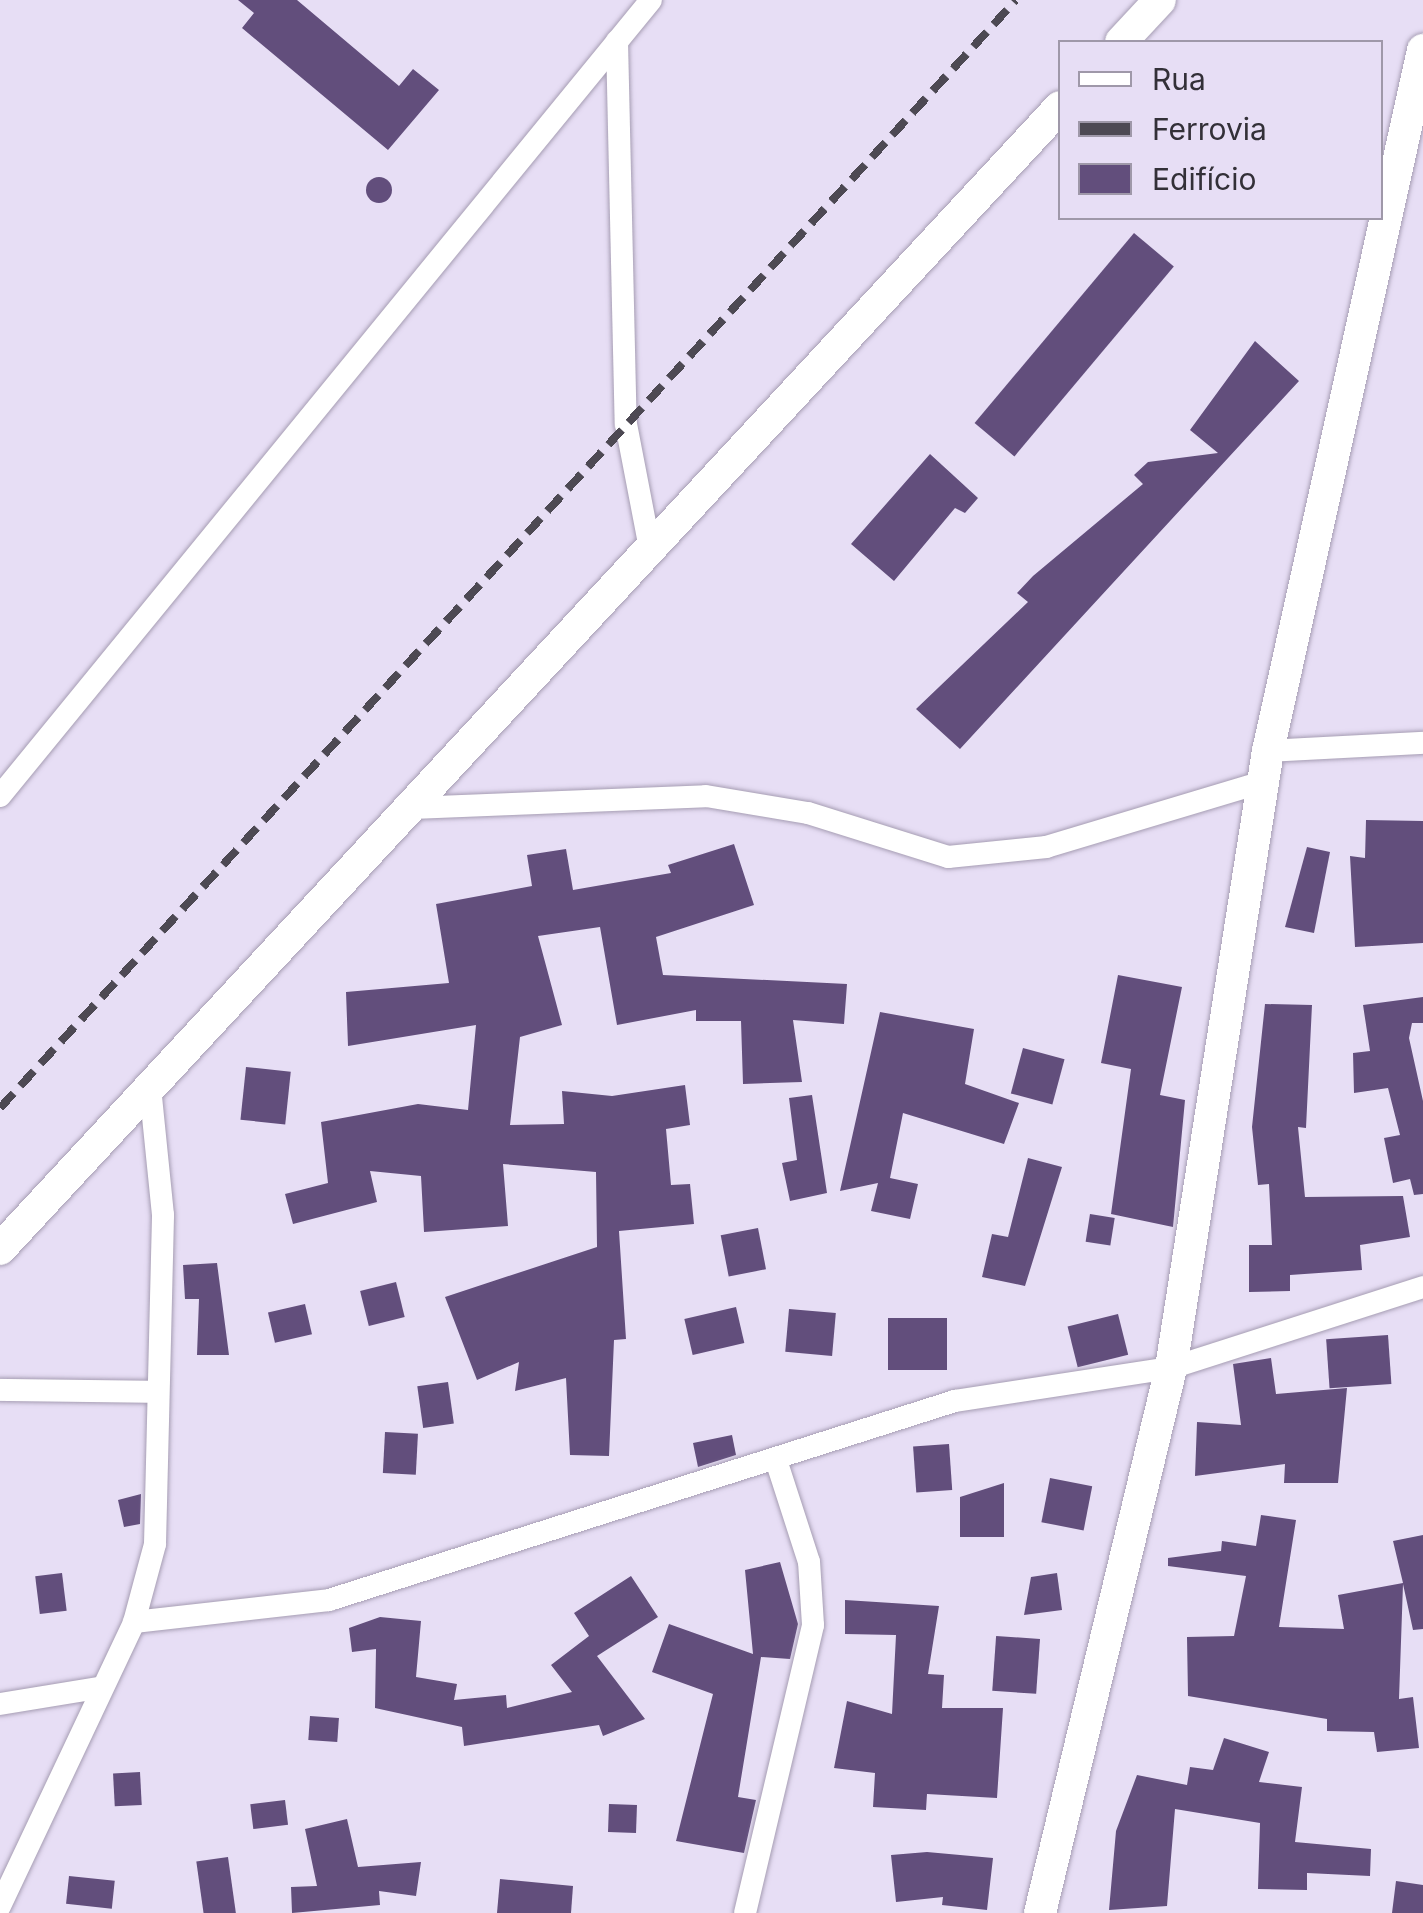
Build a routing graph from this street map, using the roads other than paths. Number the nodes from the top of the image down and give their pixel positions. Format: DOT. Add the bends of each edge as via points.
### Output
graph roads {
  1 [pos="650,0"];
  2 [pos="1147,5"];
  3 [pos="1122,40"];
  4 [pos="617,41"];
  5 [pos="1423,50"];
  6 [pos="1058,109"];
  7 [pos="650,549"];
  8 [pos="1423,743"];
  9 [pos="1266,767"];
  10 [pos="0,796"];
  11 [pos="412,808"];
  12 [pos="150,1087"];
  13 [pos="0,1249"];
  14 [pos="1423,1287"];
  15 [pos="1171,1368"];
  16 [pos="0,1390"];
  17 [pos="158,1392"];
  18 [pos="777,1463"];
  19 [pos="134,1622"];
  20 [pos="98,1688"];
  21 [pos="0,1704"];
  22 [pos="0,1906"];
  23 [pos="746,1913"];
  24 [pos="1040,1913"];
  1 -- 4 [label="street"];
  2 -- 3 [label="street"];
  4 -- 7 [label="street" via="626,424"];
  4 -- 10 [label="street"];
  5 -- 9 [label="street"];
  6 -- 7 [label="street"];
  7 -- 11 [label="street"];
  8 -- 9 [label="street"];
  9 -- 11 [label="street" via="1046,847 948,856 808,814 706,796"];
  9 -- 15 [label="street"];
  11 -- 12 [label="street"];
  12 -- 13 [label="street"];
  12 -- 17 [label="street" via="162,1215"];
  14 -- 15 [label="street"];
  15 -- 18 [label="street" via="955,1401"];
  15 -- 24 [label="street"];
  16 -- 17 [label="street"];
  17 -- 19 [label="street" via="154,1544"];
  18 -- 19 [label="street" via="329,1600"];
  18 -- 23 [label="street" via="808,1562 813,1624"];
  19 -- 20 [label="street"];
  20 -- 21 [label="street"];
  20 -- 22 [label="street"];
}
